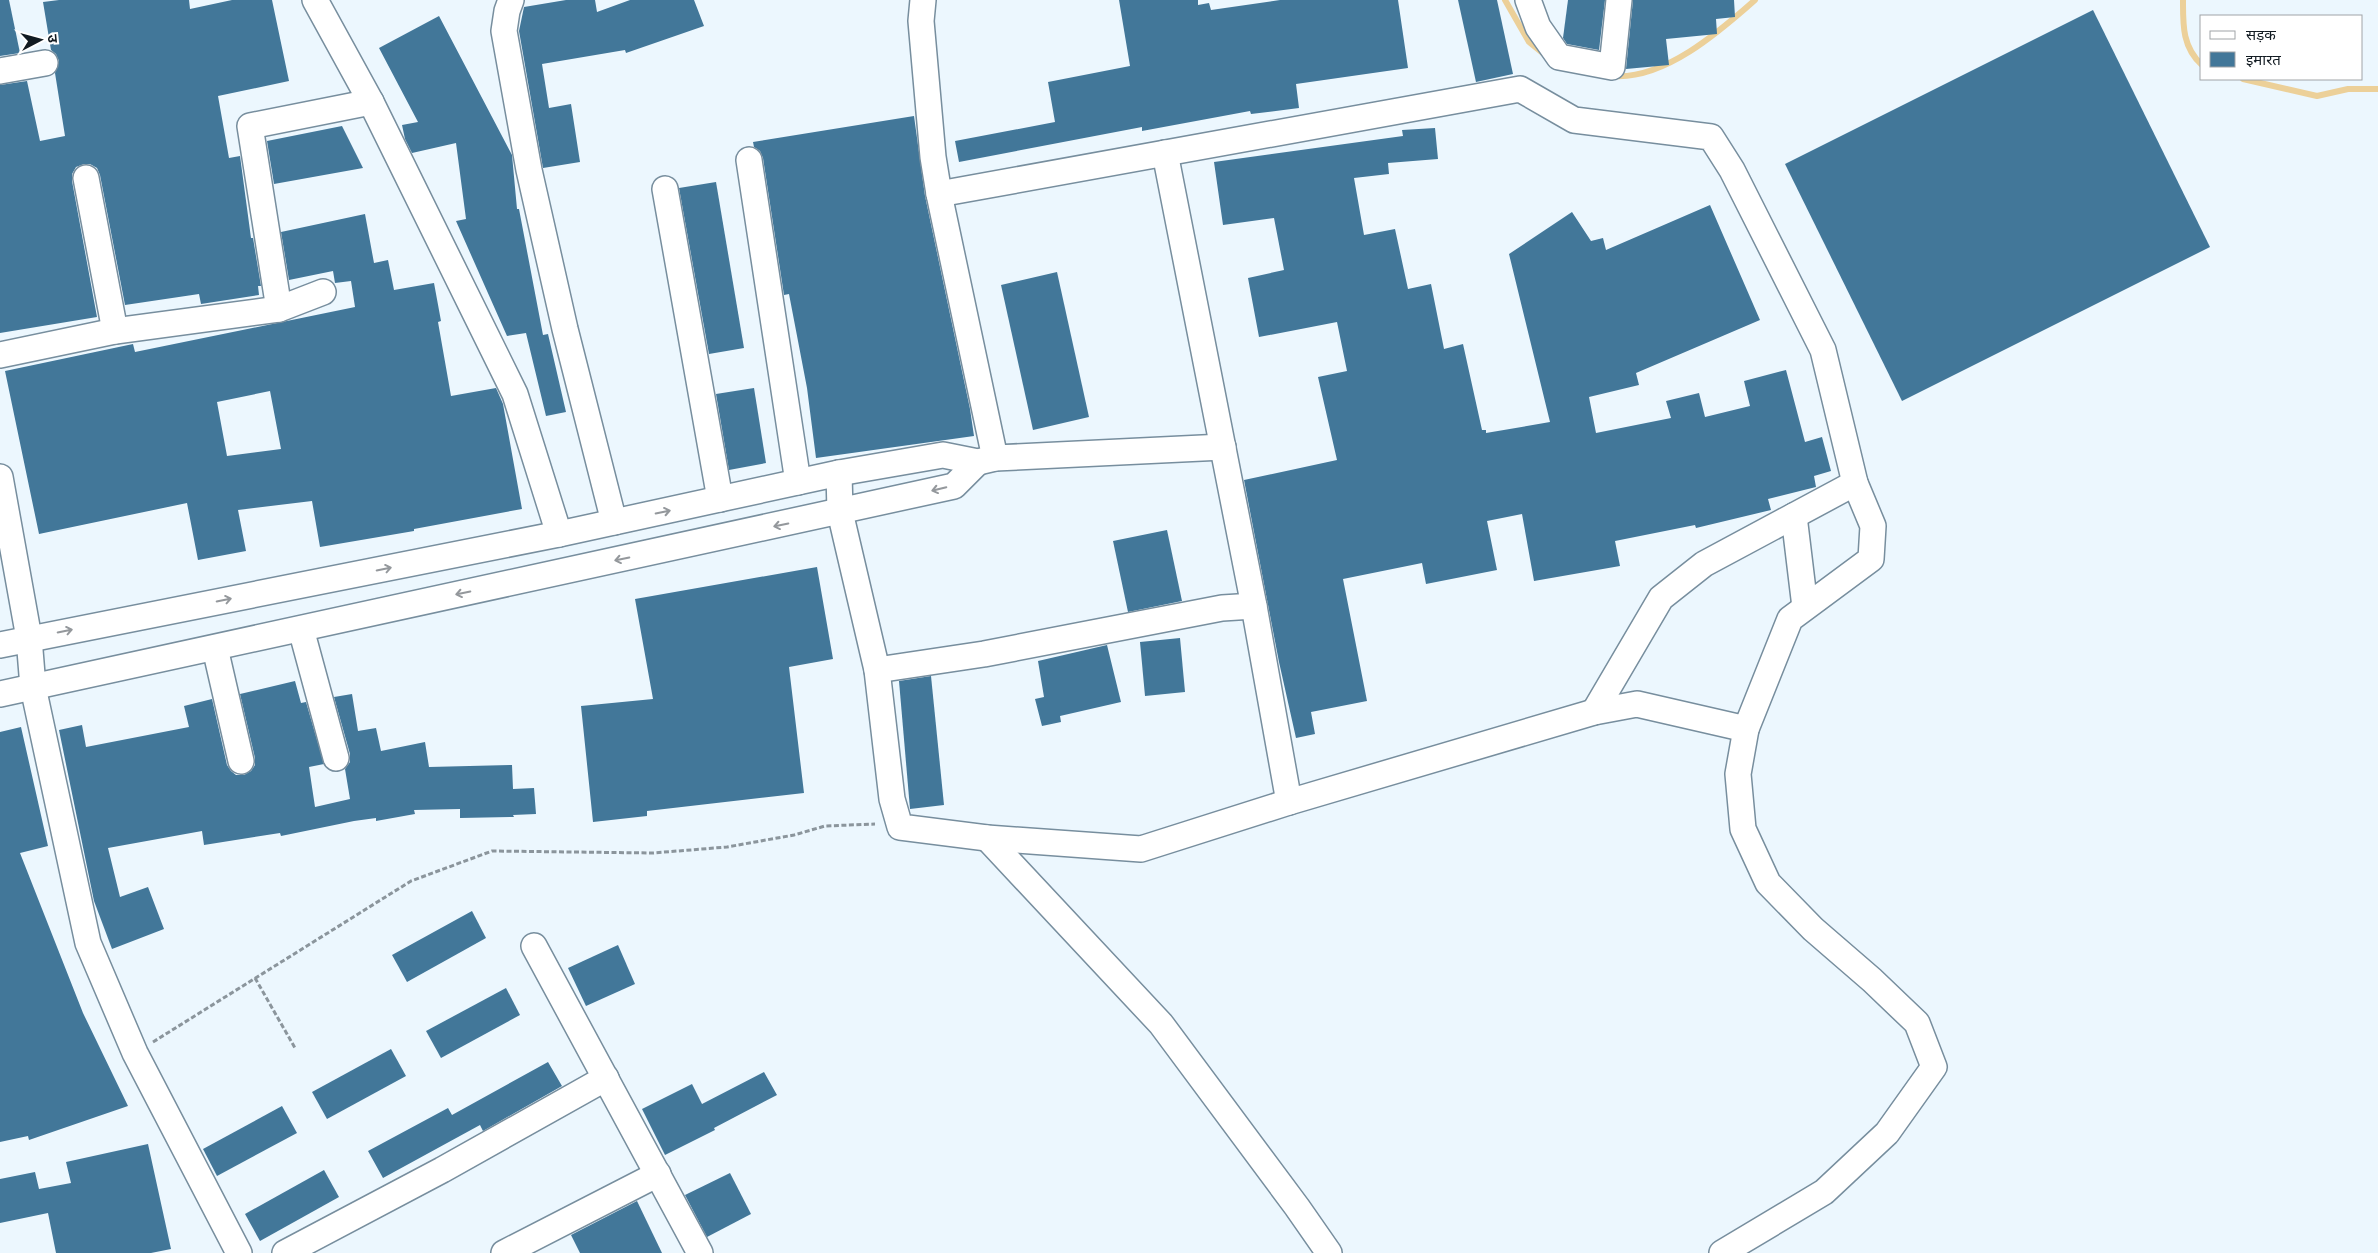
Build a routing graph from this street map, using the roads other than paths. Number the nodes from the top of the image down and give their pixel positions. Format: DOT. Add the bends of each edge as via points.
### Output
graph roads {
  1 [pos="315,0"];
  2 [pos="511,0"];
  3 [pos="924,0"];
  4 [pos="1528,0"];
  5 [pos="1619,0"];
  6 [pos="45,63"];
  7 [pos="0,71"];
  8 [pos="370,102"];
  9 [pos="1165,153"];
  10 [pos="749,160"];
  11 [pos="86,178"];
  12 [pos="665,189"];
  13 [pos="939,194"];
  14 [pos="324,292"];
  15 [pos="279,309"];
  16 [pos="116,331"];
  17 [pos="0,355"];
  18 [pos="1223,447"];
  19 [pos="986,460"];
  20 [pos="839,473"];
  21 [pos="0,477"];
  22 [pos="798,482"];
  23 [pos="1855,484"];
  24 [pos="720,499"];
  25 [pos="840,512"];
  26 [pos="1794,516"];
  27 [pos="614,522"];
  28 [pos="559,534"];
  29 [pos="1254,606"];
  30 [pos="1805,607"];
  31 [pos="301,629"];
  32 [pos="29,638"];
  33 [pos="0,644"];
  34 [pos="215,648"];
  35 [pos="878,670"];
  36 [pos="33,687"];
  37 [pos="0,694"];
  38 [pos="1594,712"];
  39 [pos="1746,728"];
  40 [pos="336,758"];
  41 [pos="241,760"];
  42 [pos="1289,802"];
  43 [pos="988,838"];
  44 [pos="534,946"];
  45 [pos="606,1078"];
  46 [pos="658,1174"];
  47 [pos="230,1251"];
  48 [pos="285,1253"];
  49 [pos="504,1253"];
  50 [pos="700,1253"];
  51 [pos="1329,1253"];
  52 [pos="1722,1253"];
  1 -- 8 [label="street"];
  2 -- 27 [label="street" via="504,31 529,170"];
  3 -- 13 [label="street" via="922,21"];
  4 -- 5 [label="street" via="1538,27 1559,57 1612,67"];
  6 -- 7 [label="street"];
  8 -- 15 [label="street" via="250,126"];
  8 -- 28 [label="street" via="515,394"];
  9 -- 13 [label="street"];
  9 -- 18 [label="street"];
  9 -- 23 [label="street" via="1520,89 1574,120 1711,136 1732,170 1823,350"];
  10 -- 22 [label="street"];
  11 -- 16 [label="street"];
  12 -- 24 [label="street"];
  13 -- 19 [label="street"];
  14 -- 15 [label="street"];
  15 -- 16 [label="street"];
  16 -- 17 [label="street"];
  18 -- 19 [label="street"];
  18 -- 29 [label="street"];
  19 -- 20 [label="street" via="943,455"];
  19 -- 25 [label="street, one-way" via="954,486"];
  20 -- 22 [label="street"];
  20 -- 25 [label="street"];
  21 -- 32 [label="street"];
  22 -- 24 [label="street"];
  23 -- 26 [label="street"];
  23 -- 30 [label="street" via="1873,526 1871,559"];
  27 -- 24 [label="street, one-way"];
  25 -- 31 [label="street, one-way"];
  25 -- 35 [label="street"];
  26 -- 30 [label="street"];
  26 -- 38 [label="street" via="1704,564 1661,598"];
  27 -- 28 [label="street"];
  32 -- 28 [label="street, one-way"];
  29 -- 35 [label="street" via="1222,608 1002,651"];
  29 -- 42 [label="street"];
  30 -- 39 [label="street" via="1790,619"];
  31 -- 34 [label="street"];
  31 -- 40 [label="street"];
  32 -- 33 [label="street"];
  32 -- 36 [label="street"];
  34 -- 36 [label="street"];
  34 -- 41 [label="street"];
  35 -- 43 [label="street" via="892,799 900,827"];
  36 -- 37 [label="street"];
  36 -- 47 [label="street" via="88,943 134,1053"];
  38 -- 39 [label="street" via="1637,704"];
  38 -- 42 [label="street"];
  39 -- 52 [label="street" via="1738,774 1743,829 1768,883 1812,929 1917,1023 1934,1066 1887,1133 1824,1192"];
  42 -- 43 [label="street" via="1141,849"];
  43 -- 51 [label="street" via="1161,1024"];
  44 -- 45 [label="street"];
  45 -- 46 [label="street"];
  45 -- 48 [label="street"];
  46 -- 49 [label="street"];
  46 -- 50 [label="street"];
}
